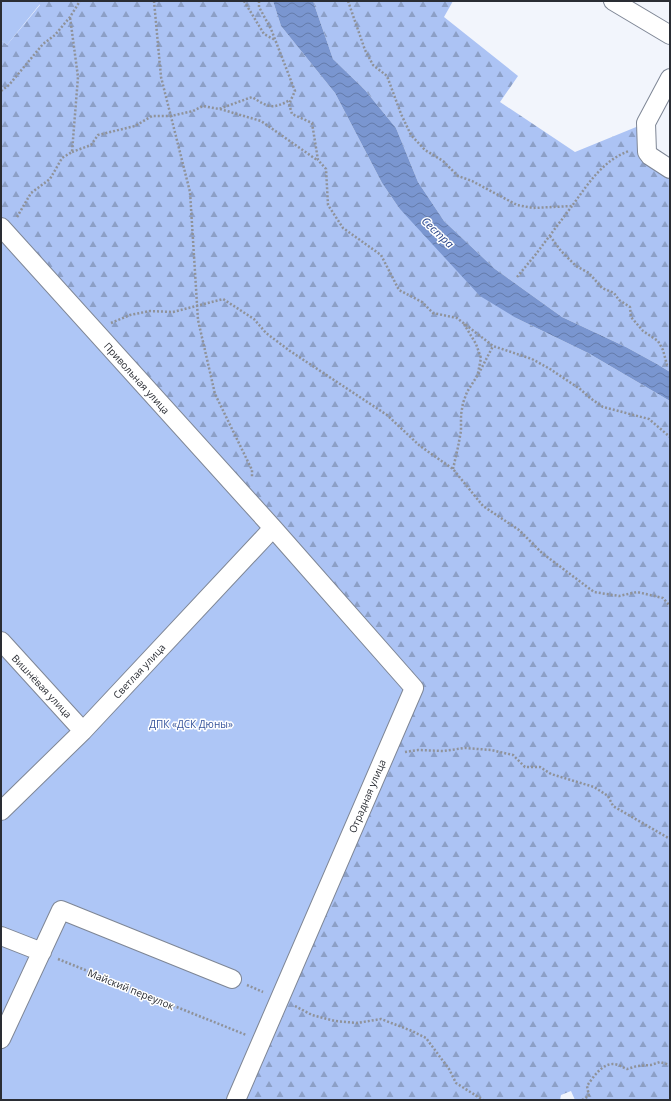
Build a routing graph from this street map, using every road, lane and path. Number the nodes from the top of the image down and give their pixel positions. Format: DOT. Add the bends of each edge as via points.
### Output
graph roads {
  1 [pos="80,1"];
  2 [pos="154,1"];
  3 [pos="244,1"];
  4 [pos="259,1"];
  5 [pos="348,1"];
  6 [pos="613,1"];
  7 [pos="70,16"];
  8 [pos="670,35"];
  9 [pos="275,41"];
  10 [pos="670,78"];
  11 [pos="1,91"];
  12 [pos="291,100"];
  13 [pos="219,109"];
  14 [pos="171,116"];
  15 [pos="630,151"];
  16 [pos="72,152"];
  17 [pos="318,160"];
  18 [pos="670,169"];
  19 [pos="572,206"];
  20 [pos="6,232"];
  21 [pos="550,236"];
  22 [pos="517,277"];
  23 [pos="197,306"];
  24 [pos="463,323"];
  25 [pos="91,326"];
  26 [pos="493,346"];
  27 [pos="670,366"];
  28 [pos="477,376"];
  29 [pos="670,437"];
  30 [pos="453,469"];
  31 [pos="252,481"];
  32 [pos="273,528"];
  33 [pos="670,606"];
  34 [pos="1,641"];
  35 [pos="83,731"];
  36 [pos="389,746"];
  37 [pos="1,811"];
  38 [pos="670,839"];
  39 [pos="1,936"];
  40 [pos="42,952"];
  41 [pos="232,979"];
  42 [pos="280,998"];
  43 [pos="1,1039"];
  44 [pos="261,1042"];
  45 [pos="670,1065"];
  46 [pos="236,1100"];
  47 [pos="483,1100"];
  48 [pos="582,1100"];
  1 -- 7 [label="path"];
  2 -- 14 [label="path" via="161,77"];
  3 -- 9 [label="path" via="264,34"];
  4 -- 9 [label="path" via="259,7"];
  5 -- 19 [label="path" via="365,50 373,65 387,76 411,135 425,150 458,176 472,180 517,205 533,208"];
  6 -- 8 [label="street"];
  7 -- 11 [label="path" via="55,35 43,44 10,85"];
  7 -- 16 [label="path" via="78,77"];
  9 -- 12 [label="path" via="295,91"];
  10 -- 18 [label="street" via="646,123 647,152"];
  12 -- 13 [label="path" via="280,106 266,106 252,97"];
  12 -- 17 [label="path" via="289,104 292,114 312,123"];
  13 -- 14 [label="path" via="202,106"];
  13 -- 17 [label="path" via="261,121"];
  14 -- 16 [label="path" via="152,116 135,126 98,135 91,145"];
  14 -- 23 [label="path" via="190,192"];
  15 -- 19 [label="path" via="596,172"];
  16 -- 20 [label="path" via="62,158 50,179 31,193"];
  17 -- 24 [label="path" via="326,169 328,205 343,228 381,255 399,290 422,302 433,313 457,318"];
  19 -- 21 [label="path"];
  20 -- 25 [label="street, Привольная улица"];
  21 -- 22 [label="path"];
  21 -- 27 [label="path" via="576,266 589,273 602,288 614,293 630,308 631,317 643,331 658,341 667,365"];
  23 -- 25 [label="path" via="174,312 150,311 130,315 115,322"];
  23 -- 30 [label="path" via="223,299 254,319 266,333 290,351 387,415 420,446"];
  23 -- 31 [label="path" via="215,394 252,470"];
  24 -- 26 [label="path"];
  24 -- 28 [label="path" via="476,344 480,358"];
  25 -- 32 [label="street, Привольная улица"];
  26 -- 28 [label="path"];
  26 -- 29 [label="path" via="532,359 580,389 603,407 649,418"];
  28 -- 30 [label="path" via="463,403 461,432"];
  30 -- 33 [label="path" via="483,506 519,530 542,553 594,592 619,596 637,592 663,598"];
  32 -- 35 [label="street, Светлая улица"];
  32 -- 36 [label="street, Отрадная улица" via="414,688"];
  34 -- 35 [label="street, Вишнёвая улица"];
  35 -- 37 [label="street, Светлая улица"];
  36 -- 38 [label="path" via="407,752 465,748 513,755 525,767 540,767 551,774 594,787 608,796 613,806"];
  36 -- 42 [label="street, Отрадная улица"];
  39 -- 40 [label="street"];
  40 -- 41 [label="street" via="61,910"];
  40 -- 43 [label="street"];
  40 -- 44 [label="path, Майский переулок"];
  41 -- 42 [label="path"];
  42 -- 44 [label="street, Отрадная улица"];
  42 -- 47 [label="path" via="312,1015 334,1021 357,1023 381,1019 426,1038 456,1083"];
  44 -- 46 [label="street, Отрадная улица"];
  45 -- 48 [label="path" via="660,1062 627,1069 616,1064 604,1066 587,1086 589,1096"];
}
